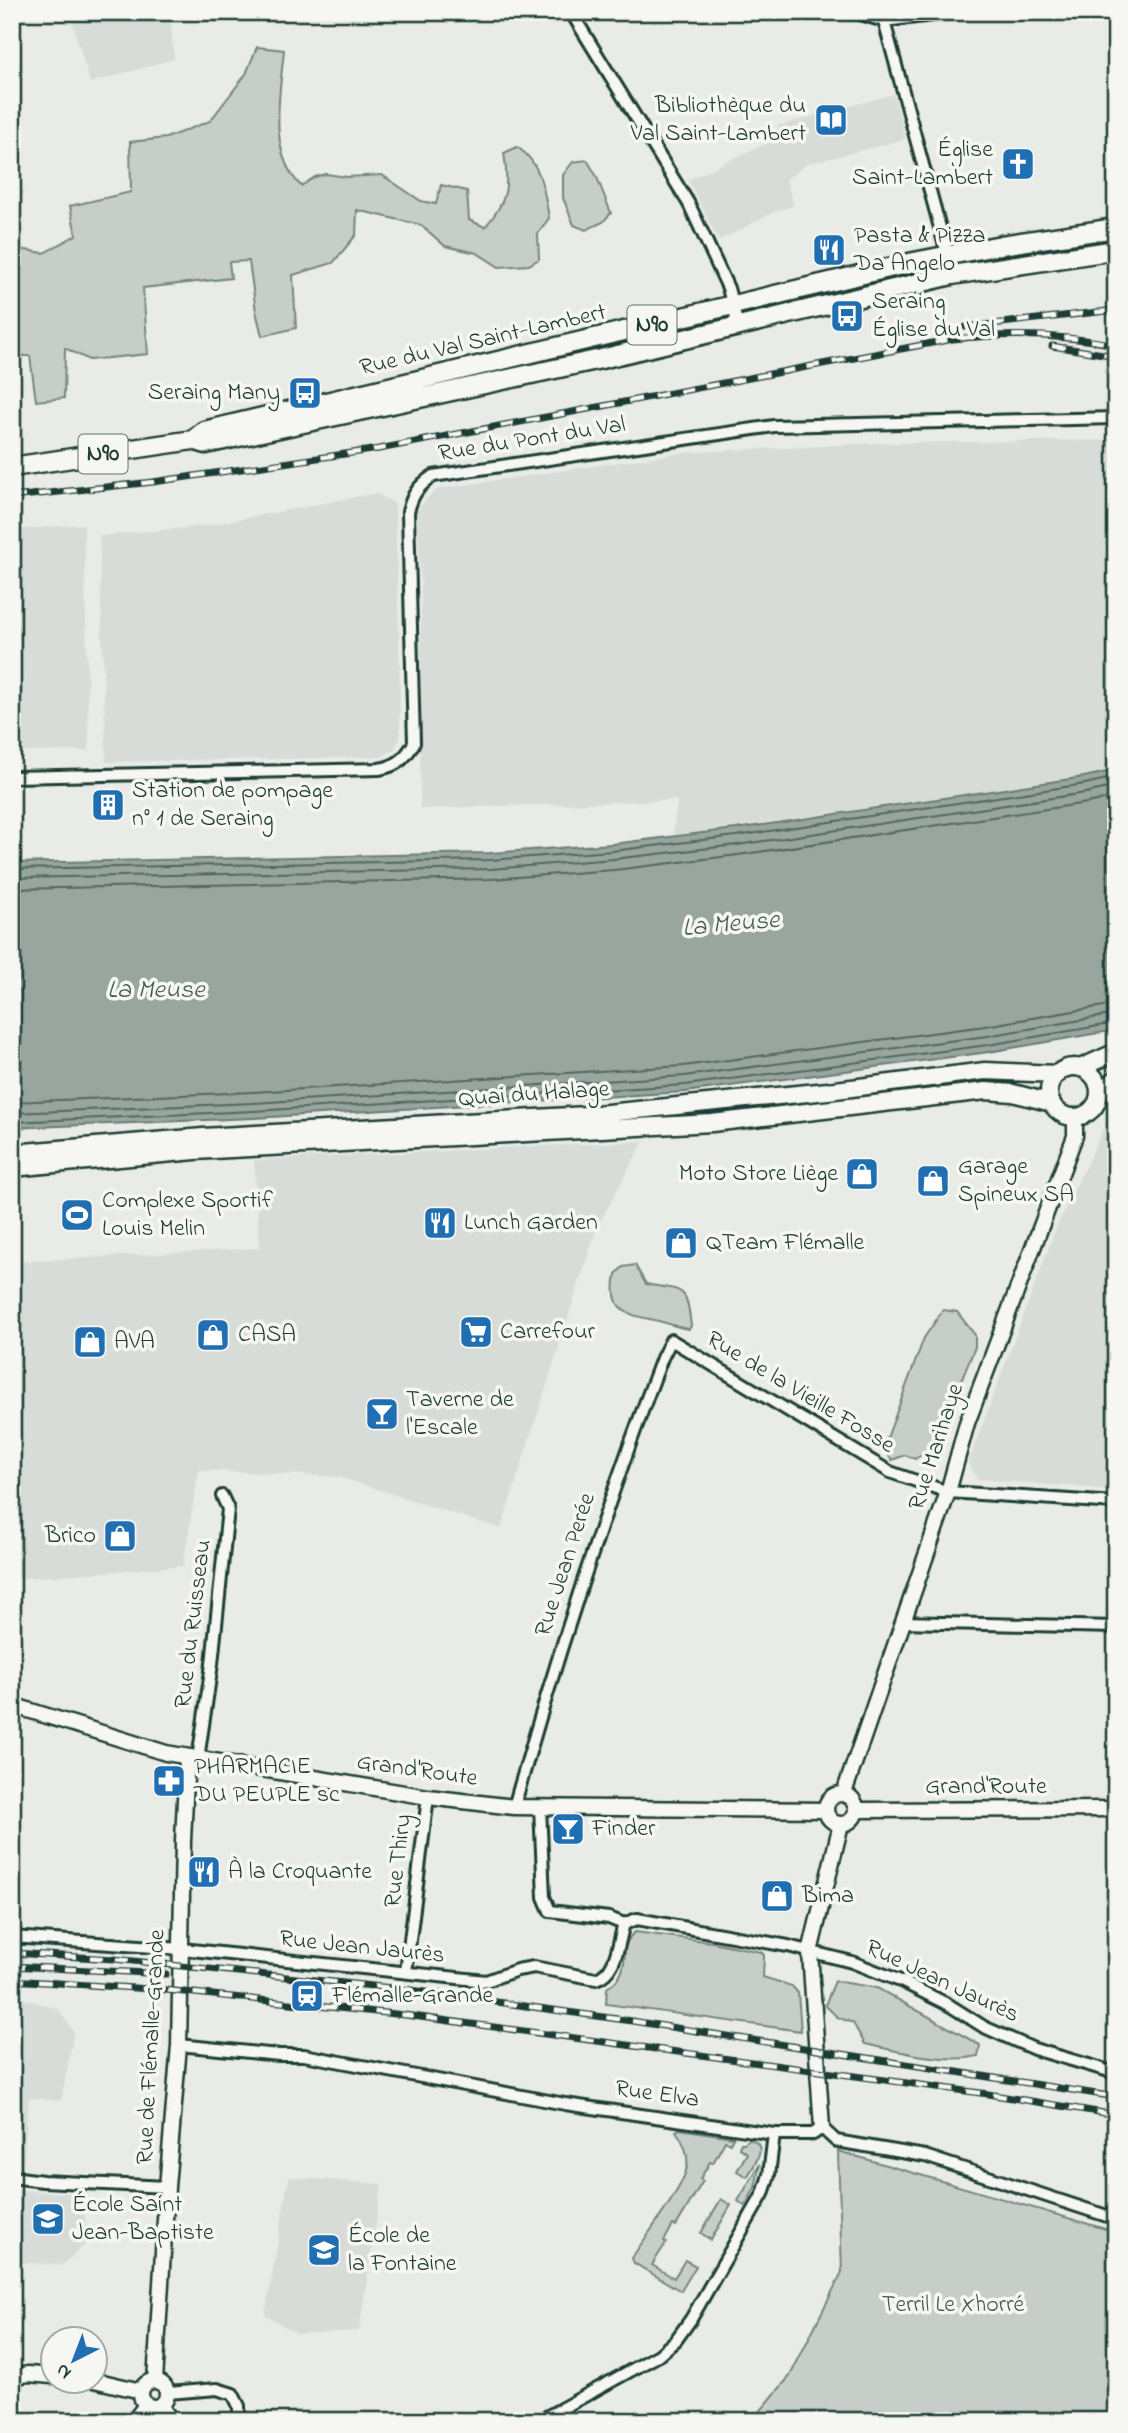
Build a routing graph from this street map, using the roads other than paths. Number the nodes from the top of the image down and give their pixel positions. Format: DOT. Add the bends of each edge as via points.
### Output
graph roads {
  1 [pos="571,12"];
  2 [pos="854,12"];
  3 [pos="957,12"];
  4 [pos="884,21"];
  5 [pos="1116,228"];
  6 [pos="1116,250"];
  7 [pos="947,254"];
  8 [pos="952,275"];
  9 [pos="733,306"];
  10 [pos="738,326"];
  11 [pos="1116,418"];
  12 [pos="193,440"];
  13 [pos="12,467"];
  14 [pos="12,777"];
  15 [pos="1116,1052"];
  16 [pos="1080,1068"];
  17 [pos="1058,1074"];
  18 [pos="1116,1079"];
  19 [pos="1099,1093"];
  20 [pos="1052,1103"];
  21 [pos="1075,1117"];
  22 [pos="12,1153"];
  23 [pos="12,1168"];
  24 [pos="671,1340"];
  25 [pos="948,1492"];
  26 [pos="222,1496"];
  27 [pos="1116,1503"];
  28 [pos="902,1622"];
  29 [pos="1116,1627"];
  30 [pos="12,1705"];
  31 [pos="192,1758"];
  32 [pos="844,1793"];
  33 [pos="428,1797"];
  34 [pos="514,1807"];
  35 [pos="540,1807"];
  36 [pos="826,1810"];
  37 [pos="857,1810"];
  38 [pos="1116,1810"];
  39 [pos="841,1824"];
  40 [pos="624,1924"];
  41 [pos="12,1937"];
  42 [pos="182,1949"];
  43 [pos="810,1952"];
  44 [pos="406,1972"];
  45 [pos="179,2045"];
  46 [pos="1116,2073"];
  47 [pos="822,2128"];
  48 [pos="774,2134"];
  49 [pos="12,2177"];
  50 [pos="167,2187"];
  51 [pos="1116,2219"];
  52 [pos="38,2375"];
  53 [pos="12,2377"];
  54 [pos="155,2381"];
  55 [pos="108,2385"];
  56 [pos="168,2393"];
  57 [pos="149,2401"];
  58 [pos="134,2421"];
  59 [pos="172,2421"];
  60 [pos="239,2421"];
  61 [pos="539,2421"];
  1 -- 9 [label="street" via="689,204"];
  2 -- 4 [label="street"];
  3 -- 4 [label="street"];
  4 -- 7 [label="street"];
  5 -- 7 [label="main road, Rue du Val Saint-Lambert / N90"];
  6 -- 8 [label="main road, Rue du Val Saint-Lambert / N90"];
  7 -- 8 [label="street"];
  7 -- 9 [label="main road, Rue du Val Saint-Lambert / N90"];
  8 -- 10 [label="main road, Rue du Val Saint-Lambert / N90"];
  9 -- 10 [label="street"];
  9 -- 12 [label="main road, Rue du Val Saint-Lambert / N90" via="204,432"];
  10 -- 12 [label="main road, Rue du Val Saint-Lambert / N90" via="283,428 206,444"];
  11 -- 14 [label="street, Rue du Pont du Val" via="774,426 433,476 420,485 408,512 414,743 395,766"];
  12 -- 13 [label="main road, Rue du Val Saint-Lambert / N90"];
  15 -- 16 [label="main road"];
  16 -- 17 [label="main road"];
  16 -- 19 [label="main road" via="1092,1074"];
  17 -- 20 [label="main road" via="1051,1084"];
  17 -- 22 [label="main road, Quai du Halage" via="985,1071 587,1115"];
  18 -- 19 [label="main road"];
  19 -- 21 [label="main road" via="1089,1112"];
  20 -- 21 [label="main road"];
  20 -- 23 [label="main road, Quai du Halage" via="986,1091 712,1123 195,1151"];
  21 -- 25 [label="street, Rue Marihaye" via="1075,1136 967,1423"];
  24 -- 25 [label="street, Rue de la Vieille Fosse" via="890,1472"];
  24 -- 34 [label="street, Rue Jean Perée" via="608,1505"];
  25 -- 27 [label="street, Rue de la Vieille Fosse"];
  25 -- 28 [label="street, Rue Marihaye"];
  26 -- 31 [label="street, Rue du Ruisseau" via="228,1509 212,1664"];
  28 -- 29 [label="street"];
  28 -- 32 [label="street, Rue Marihaye"];
  30 -- 31 [label="street, Grand'Route"];
  31 -- 33 [label="street, Grand'Route"];
  31 -- 42 [label="street, Rue de Flémalle-Grande" via="183,1841"];
  32 -- 36 [label="street" via="828,1801"];
  32 -- 37 [label="street" via="856,1802"];
  33 -- 34 [label="street, Grand'Route"];
  33 -- 44 [label="street, Rue Thiry"];
  34 -- 35 [label="street, Grand'Route"];
  35 -- 36 [label="street, Grand'Route"];
  35 -- 40 [label="street, Rue Jean Jaurès" via="544,1897 550,1910"];
  36 -- 39 [label="street" via="828,1817"];
  37 -- 38 [label="street, Grand'Route"];
  37 -- 39 [label="street" via="849,1823"];
  39 -- 43 [label="street"];
  40 -- 43 [label="street, Rue Jean Jaurès" via="637,1919"];
  40 -- 44 [label="street, Rue Jean Jaurès" via="611,1969 596,1979 534,1967 486,1981"];
  41 -- 42 [label="street, Rue Jean Jaurès"];
  42 -- 44 [label="street, Rue Jean Jaurès"];
  42 -- 45 [label="street, Rue de Flémalle-Grande"];
  43 -- 46 [label="street, Rue Jean Jaurès" via="903,1982 1034,2049"];
  43 -- 47 [label="street"];
  45 -- 48 [label="street, Rue Elva" via="328,2059 530,2098"];
  45 -- 50 [label="street, Rue de Flémalle-Grande"];
  47 -- 48 [label="street, Rue Elva" via="813,2134"];
  47 -- 51 [label="street" via="836,2141 925,2156"];
  48 -- 61 [label="street" via="764,2194 676,2340 659,2355"];
  49 -- 50 [label="street"];
  50 -- 54 [label="street, Rue de Flémalle-Grande"];
  52 -- 53 [label="street"];
  54 -- 56 [label="street"];
  54 -- 57 [label="street" via="146,2383"];
  55 -- 57 [label="street"];
  56 -- 57 [label="street" via="166,2401"];
  56 -- 60 [label="street" via="217,2389 233,2394"];
  57 -- 58 [label="street"];
  57 -- 59 [label="street"];
}
